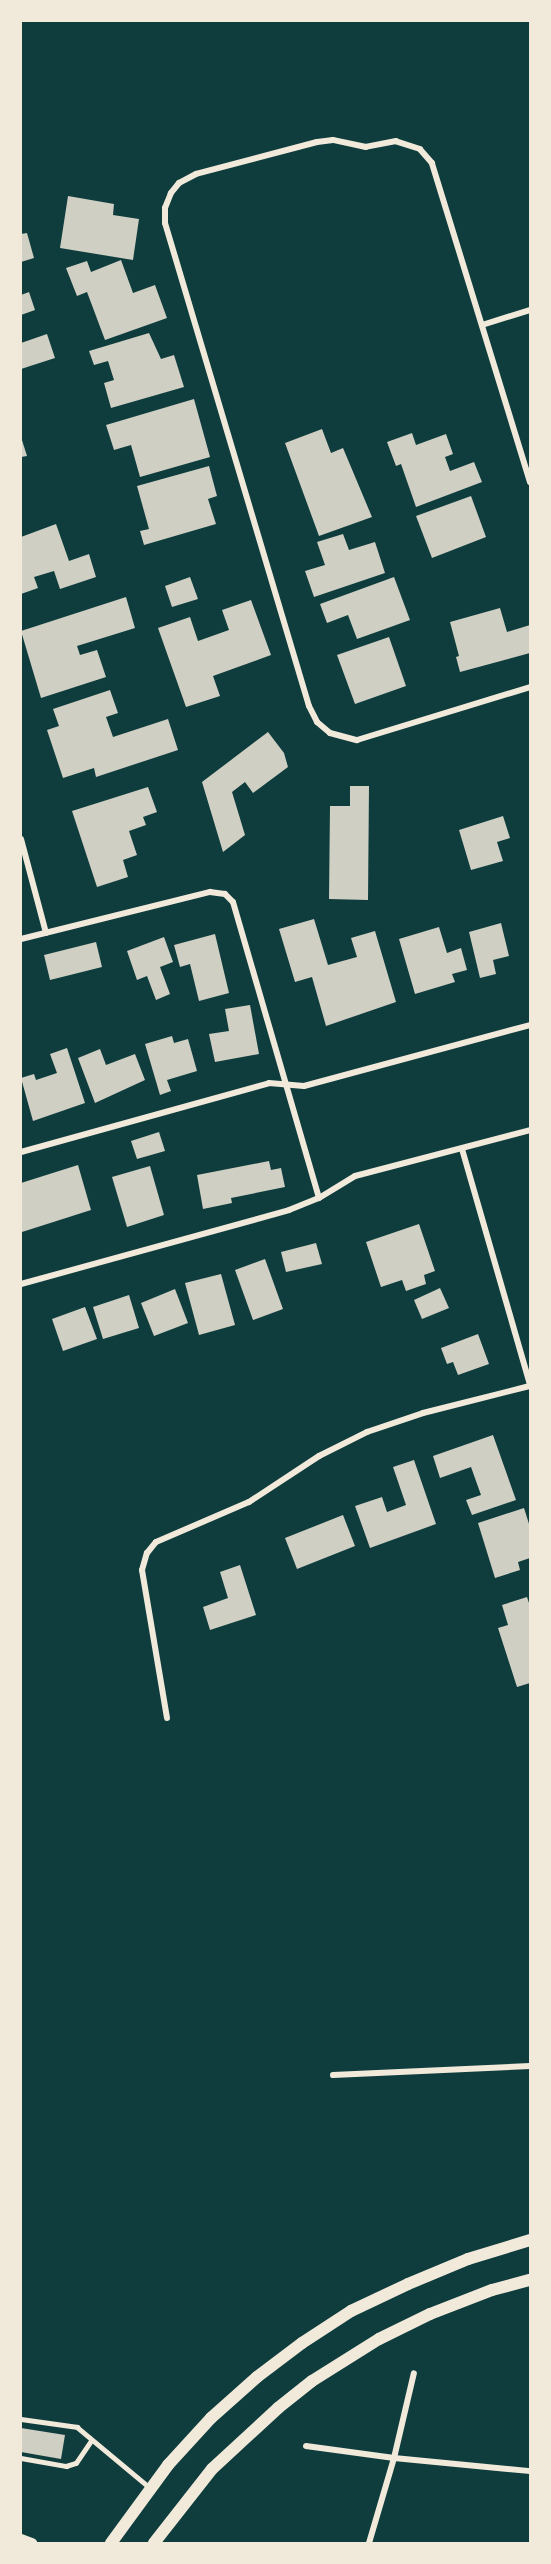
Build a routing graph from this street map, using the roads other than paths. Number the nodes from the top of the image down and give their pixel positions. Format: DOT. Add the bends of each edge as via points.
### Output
graph roads {
  1 [pos="530,310"];
  2 [pos="482,325"];
  3 [pos="530,482"];
  4 [pos="530,687"];
  5 [pos="21,839"];
  6 [pos="46,933"];
  7 [pos="21,939"];
  8 [pos="530,1025"];
  9 [pos="284,1084"];
  10 [pos="530,1130"];
  11 [pos="462,1149"];
  12 [pos="21,1152"];
  13 [pos="319,1198"];
  14 [pos="21,1284"];
  15 [pos="530,1385"];
  16 [pos="167,1718"];
  17 [pos="530,2066"];
  18 [pos="333,2075"];
  19 [pos="530,2240"];
  20 [pos="530,2280"];
  21 [pos="414,2373"];
  22 [pos="21,2419"];
  23 [pos="91,2441"];
  24 [pos="306,2446"];
  25 [pos="21,2458"];
  26 [pos="394,2458"];
  27 [pos="530,2471"];
  28 [pos="150,2487"];
  29 [pos="21,2539"];
  30 [pos="32,2543"];
  31 [pos="111,2543"];
  32 [pos="154,2543"];
  33 [pos="369,2543"];
  1 -- 2 [label="street"];
  2 -- 3 [label="street"];
  2 -- 4 [label="street" via="432,163 412,144 388,141 366,147 333,140 317,142 196,174 179,183 165,208 165,224 317,722 330,733 357,740"];
  5 -- 6 [label="street"];
  6 -- 7 [label="street"];
  6 -- 9 [label="street" via="210,892 225,894 232,902"];
  8 -- 9 [label="street" via="304,1086"];
  9 -- 12 [label="street" via="269,1083"];
  9 -- 13 [label="street"];
  10 -- 11 [label="street"];
  11 -- 13 [label="street" via="355,1176"];
  11 -- 15 [label="street"];
  13 -- 14 [label="street" via="289,1210"];
  15 -- 16 [label="street" via="367,1432 319,1456 249,1502 156,1542 147,1553 142,1570"];
  17 -- 18 [label="street"];
  19 -- 28 [label="main road" via="468,2259 408,2284 351,2312 302,2343 212,2418"];
  20 -- 32 [label="main road" via="430,2314 379,2339 312,2381 212,2469"];
  21 -- 26 [label="street"];
  22 -- 23 [label="lane" via="77,2427"];
  23 -- 25 [label="lane" via="76,2463 66,2466"];
  23 -- 28 [label="lane"];
  24 -- 26 [label="street"];
  26 -- 27 [label="street"];
  26 -- 33 [label="street"];
  28 -- 31 [label="main road"];
  29 -- 30 [label="street"];
}
